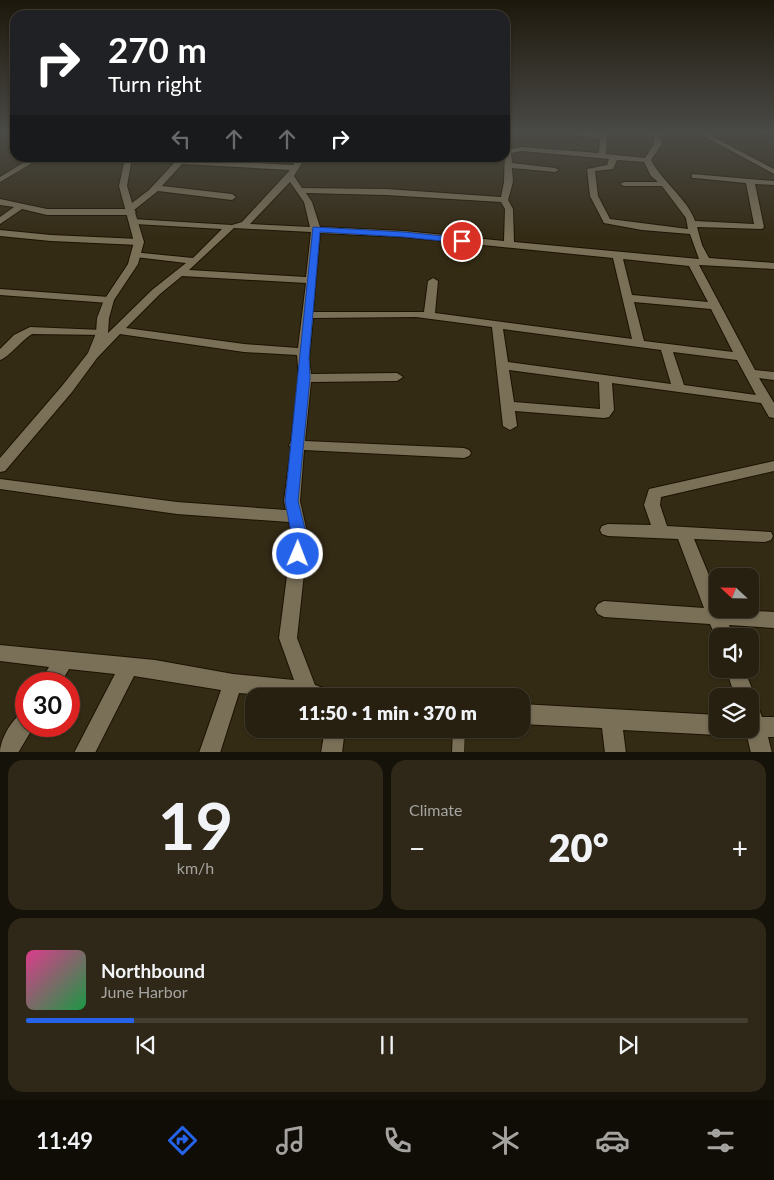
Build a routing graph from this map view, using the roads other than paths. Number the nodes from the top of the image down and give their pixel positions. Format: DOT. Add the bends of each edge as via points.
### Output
graph roads {
  1 [pos="20,167"];
  2 [pos="126,167"];
  3 [pos="175,167"];
  4 [pos="251,167"];
  5 [pos="296,167"];
  6 [pos="509,167"];
  7 [pos="528,167"];
  8 [pos="609,167"];
  9 [pos="651,167"];
  10 [pos="555,170"];
  11 [pos="293,172"];
  12 [pos="621,175"];
  13 [pos="656,176"];
  14 [pos="695,176"];
  15 [pos="0,180"];
  16 [pos="750,181"];
  17 [pos="774,183"];
  18 [pos="624,184"];
  19 [pos="665,184"];
  20 [pos="156,188"];
  21 [pos="300,190"];
  22 [pos="232,197"];
  23 [pos="504,200"];
  24 [pos="0,202"];
  25 [pos="20,207"];
  26 [pos="133,214"];
  27 [pos="0,221"];
  28 [pos="233,227"];
  29 [pos="693,228"];
  30 [pos="316,229"];
  31 [pos="0,233"];
  32 [pos="139,242"];
  33 [pos="509,246"];
  34 [pos="135,254"];
  35 [pos="617,256"];
  36 [pos="195,261"];
  37 [pos="699,262"];
  38 [pos="774,266"];
  39 [pos="181,273"];
  40 [pos="311,280"];
  41 [pos="433,281"];
  42 [pos="0,292"];
  43 [pos="628,298"];
  44 [pos="109,300"];
  45 [pos="716,306"];
  46 [pos="309,315"];
  47 [pos="429,315"];
  48 [pos="497,325"];
  49 [pos="116,330"];
  50 [pos="102,333"];
  51 [pos="639,344"];
  52 [pos="666,347"];
  53 [pos="304,352"];
  54 [pos="94,354"];
  55 [pos="0,356"];
  56 [pos="741,357"];
  57 [pos="501,365"];
  58 [pos="750,373"];
  59 [pos="774,376"];
  60 [pos="397,377"];
  61 [pos="305,378"];
  62 [pos="605,380"];
  63 [pos="679,389"];
  64 [pos="766,400"];
  65 [pos="507,406"];
  66 [pos="774,414"];
  67 [pos="510,426"];
  68 [pos="296,445"];
  69 [pos="464,453"];
  70 [pos="774,466"];
  71 [pos="0,467"];
  72 [pos="0,484"];
  73 [pos="295,517"];
  74 [pos="608,530"];
  75 [pos="661,532"];
  76 [pos="684,534"];
  77 [pos="765,536"];
  78 [pos="709,597"];
  79 [pos="604,610"];
  80 [pos="709,617"];
  81 [pos="736,618"];
  82 [pos="774,620"];
  83 [pos="0,653"];
  84 [pos="64,660"];
  85 [pos="128,667"];
  86 [pos="56,672"];
  87 [pos="233,683"];
  88 [pos="269,688"];
  89 [pos="310,688"];
  90 [pos="530,715"];
  91 [pos="612,720"];
  92 [pos="709,725"];
  93 [pos="759,735"];
  94 [pos="15,737"];
  95 [pos="333,738"];
  96 [pos="459,738"];
  97 [pos="6,752"];
  98 [pos="84,752"];
  99 [pos="209,752"];
  100 [pos="331,752"];
  101 [pos="458,752"];
  102 [pos="616,752"];
  103 [pos="762,752"];
  1 -- 15 [label="street"];
  2 -- 26 [label="street" via="123,186"];
  3 -- 20 [label="street"];
  4 -- 11 [label="street"];
  5 -- 11 [label="street"];
  6 -- 23 [label="street"];
  7 -- 10 [label="street"];
  8 -- 29 [label="street" via="591,169 590,178 596,205 607,221 642,228"];
  9 -- 13 [label="street"];
  11 -- 21 [label="street"];
  11 -- 28 [label="street" via="245,224"];
  12 -- 13 [label="street"];
  13 -- 19 [label="street"];
  14 -- 16 [label="street"];
  16 -- 17 [label="street"];
  16 -- 29 [label="street" via="759,227"];
  18 -- 19 [label="street"];
  19 -- 29 [label="street" via="690,218"];
  20 -- 22 [label="street"];
  20 -- 26 [label="street"];
  21 -- 23 [label="street"];
  21 -- 30 [label="street" via="308,202"];
  23 -- 33 [label="street" via="510,214"];
  24 -- 25 [label="street"];
  25 -- 26 [label="street" via="55,212"];
  25 -- 27 [label="street"];
  26 -- 28 [label="street"];
  26 -- 32 [label="street"];
  28 -- 30 [label="street"];
  28 -- 36 [label="street"];
  29 -- 37 [label="street"];
  30 -- 33 [label="street" via="404,234"];
  30 -- 40 [label="street"];
  31 -- 32 [label="street"];
  32 -- 34 [label="street"];
  33 -- 35 [label="street"];
  34 -- 36 [label="street"];
  34 -- 44 [label="street"];
  35 -- 37 [label="street"];
  35 -- 43 [label="street"];
  36 -- 39 [label="street"];
  37 -- 38 [label="street"];
  37 -- 45 [label="street"];
  39 -- 40 [label="street"];
  39 -- 49 [label="street"];
  40 -- 46 [label="street"];
  41 -- 47 [label="street"];
  42 -- 44 [label="street"];
  43 -- 45 [label="street"];
  43 -- 51 [label="street"];
  44 -- 50 [label="street"];
  45 -- 56 [label="street"];
  46 -- 47 [label="street"];
  46 -- 53 [label="street"];
  47 -- 48 [label="street"];
  48 -- 51 [label="street"];
  48 -- 57 [label="street"];
  49 -- 53 [label="street" via="244,348"];
  49 -- 54 [label="street"];
  50 -- 54 [label="street"];
  50 -- 55 [label="street" via="30,330 18,337"];
  51 -- 52 [label="street"];
  52 -- 56 [label="street"];
  52 -- 63 [label="street"];
  53 -- 61 [label="street"];
  54 -- 71 [label="street"];
  56 -- 58 [label="street"];
  57 -- 62 [label="street"];
  57 -- 65 [label="street"];
  58 -- 59 [label="street"];
  58 -- 64 [label="street"];
  60 -- 61 [label="street"];
  61 -- 68 [label="street"];
  62 -- 63 [label="street"];
  62 -- 65 [label="street" via="607,410 604,414"];
  63 -- 64 [label="street"];
  64 -- 66 [label="street"];
  65 -- 67 [label="street"];
  68 -- 69 [label="street"];
  68 -- 73 [label="street" via="292,501"];
  70 -- 75 [label="street" via="654,493 652,505"];
  72 -- 73 [label="street" via="177,508"];
  73 -- 89 [label="street" via="300,537 288,638"];
  74 -- 75 [label="street"];
  75 -- 76 [label="street"];
  76 -- 77 [label="street"];
  76 -- 78 [label="street"];
  79 -- 80 [label="street"];
  81 -- 82 [label="street"];
  83 -- 84 [label="street"];
  84 -- 85 [label="street"];
  84 -- 86 [label="street"];
  85 -- 87 [label="street"];
  85 -- 98 [label="street"];
  87 -- 88 [label="street"];
  87 -- 99 [label="street"];
  90 -- 91 [label="street"];
  91 -- 92 [label="street"];
  91 -- 102 [label="street"];
  93 -- 103 [label="street"];
  94 -- 97 [label="street"];
  95 -- 100 [label="street"];
  96 -- 101 [label="lane"];
}
